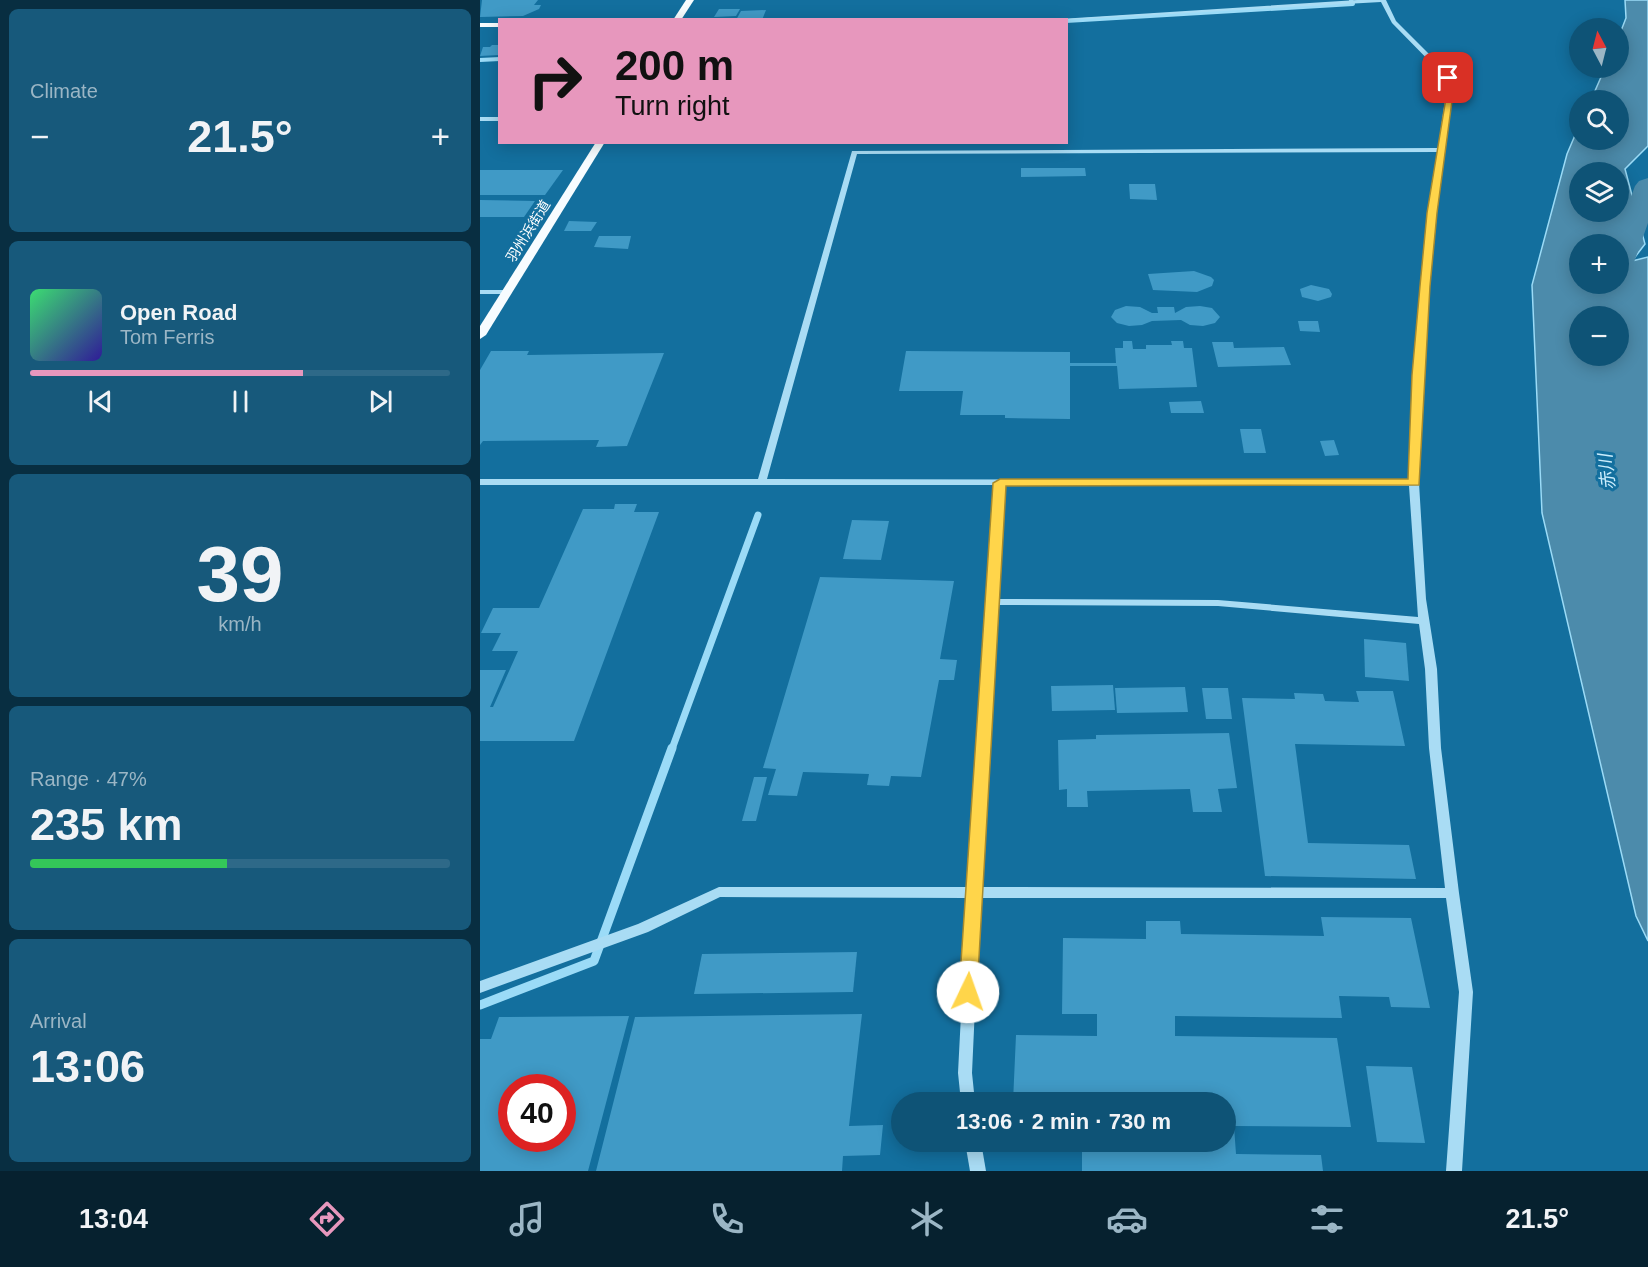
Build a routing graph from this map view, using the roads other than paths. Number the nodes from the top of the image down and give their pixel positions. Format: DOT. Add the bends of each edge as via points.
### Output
graph roads {
  1 [pos="690,0"];
  2 [pos="1383,0"];
  3 [pos="678,18"];
  4 [pos="1068,19"];
  5 [pos="480,25"];
  6 [pos="498,25"];
  7 [pos="480,119"];
  8 [pos="498,119"];
  9 [pos="600,144"];
  10 [pos="1442,150"];
  11 [pos="480,292"];
  12 [pos="508,292"];
  13 [pos="480,335"];
  14 [pos="480,482"];
  15 [pos="762,482"];
  16 [pos="1000,483"];
  17 [pos="1414,483"];
  18 [pos="992,602"];
  19 [pos="1424,621"];
  20 [pos="974,892"];
  21 [pos="1452,893"];
  22 [pos="480,987"];
  23 [pos="967,1092"];
  24 [pos="975,1152"];
  25 [pos="978,1171"];
  26 [pos="1454,1171"];
  1 -- 3 [label="main road"];
  2 -- 4 [label="street"];
  2 -- 10 [label="street" via="1394,22 1447,75 1450,86"];
  5 -- 6 [label="main road"];
  7 -- 8 [label="street"];
  9 -- 12 [label="main road, 羽州浜街道"];
  10 -- 15 [label="street" via="854,152"];
  10 -- 17 [label="street" via="1425,286"];
  11 -- 12 [label="street"];
  12 -- 13 [label="main road, 羽州浜街道"];
  14 -- 15 [label="street"];
  15 -- 16 [label="street"];
  16 -- 17 [label="street"];
  16 -- 18 [label="street"];
  17 -- 19 [label="street"];
  18 -- 19 [label="street" via="1218,603"];
  18 -- 20 [label="street"];
  19 -- 21 [label="street"];
  20 -- 21 [label="street"];
  20 -- 22 [label="street" via="719,892 643,928"];
  20 -- 23 [label="street"];
  21 -- 26 [label="street" via="1466,992"];
  24 -- 25 [label="street"];
}
